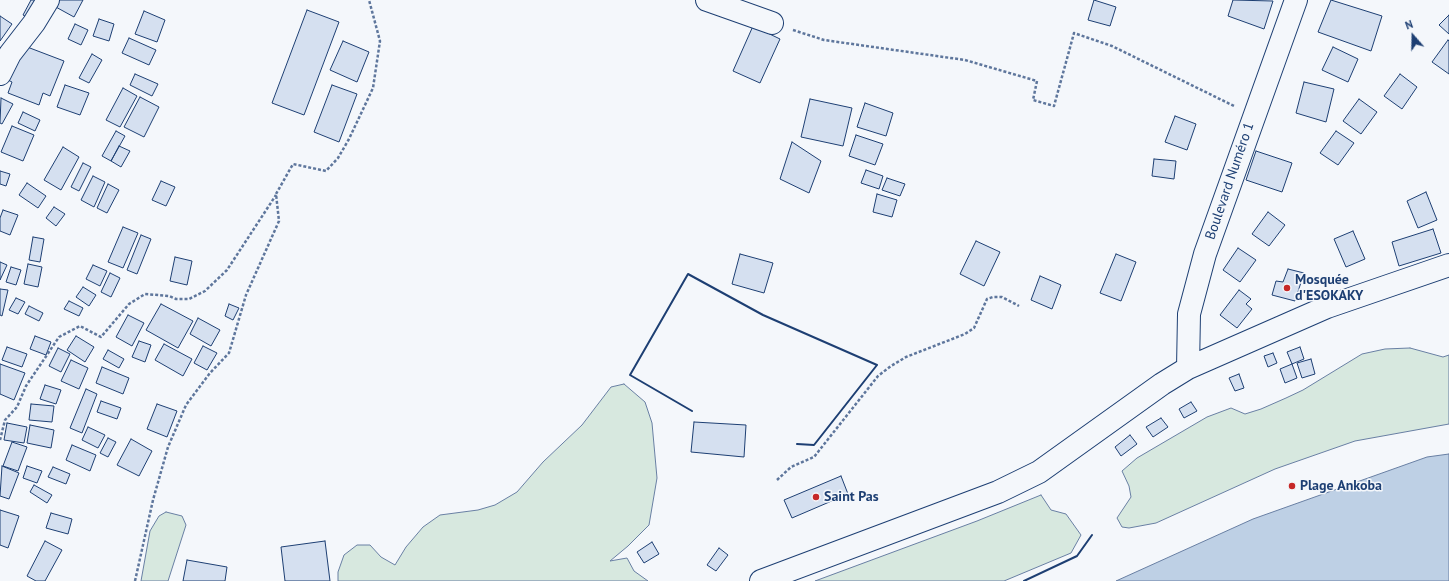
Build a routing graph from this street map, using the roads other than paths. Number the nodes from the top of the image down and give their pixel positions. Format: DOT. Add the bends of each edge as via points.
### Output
graph roads {
  1 [pos="48,0"];
  2 [pos="707,0"];
  3 [pos="1296,0"];
  4 [pos="772,23"];
  5 [pos="0,74"];
  6 [pos="1449,265"];
  7 [pos="1188,368"];
  8 [pos="761,581"];
  1 -- 5 [label="main road" via="10,54"];
  2 -- 4 [label="main road"];
  3 -- 7 [label="main road, Boulevard Numéro 1" via="1205,254 1189,314"];
  6 -- 7 [label="main road" via="1327,308"];
  7 -- 8 [label="main road" via="1039,472 998,492"];
}
